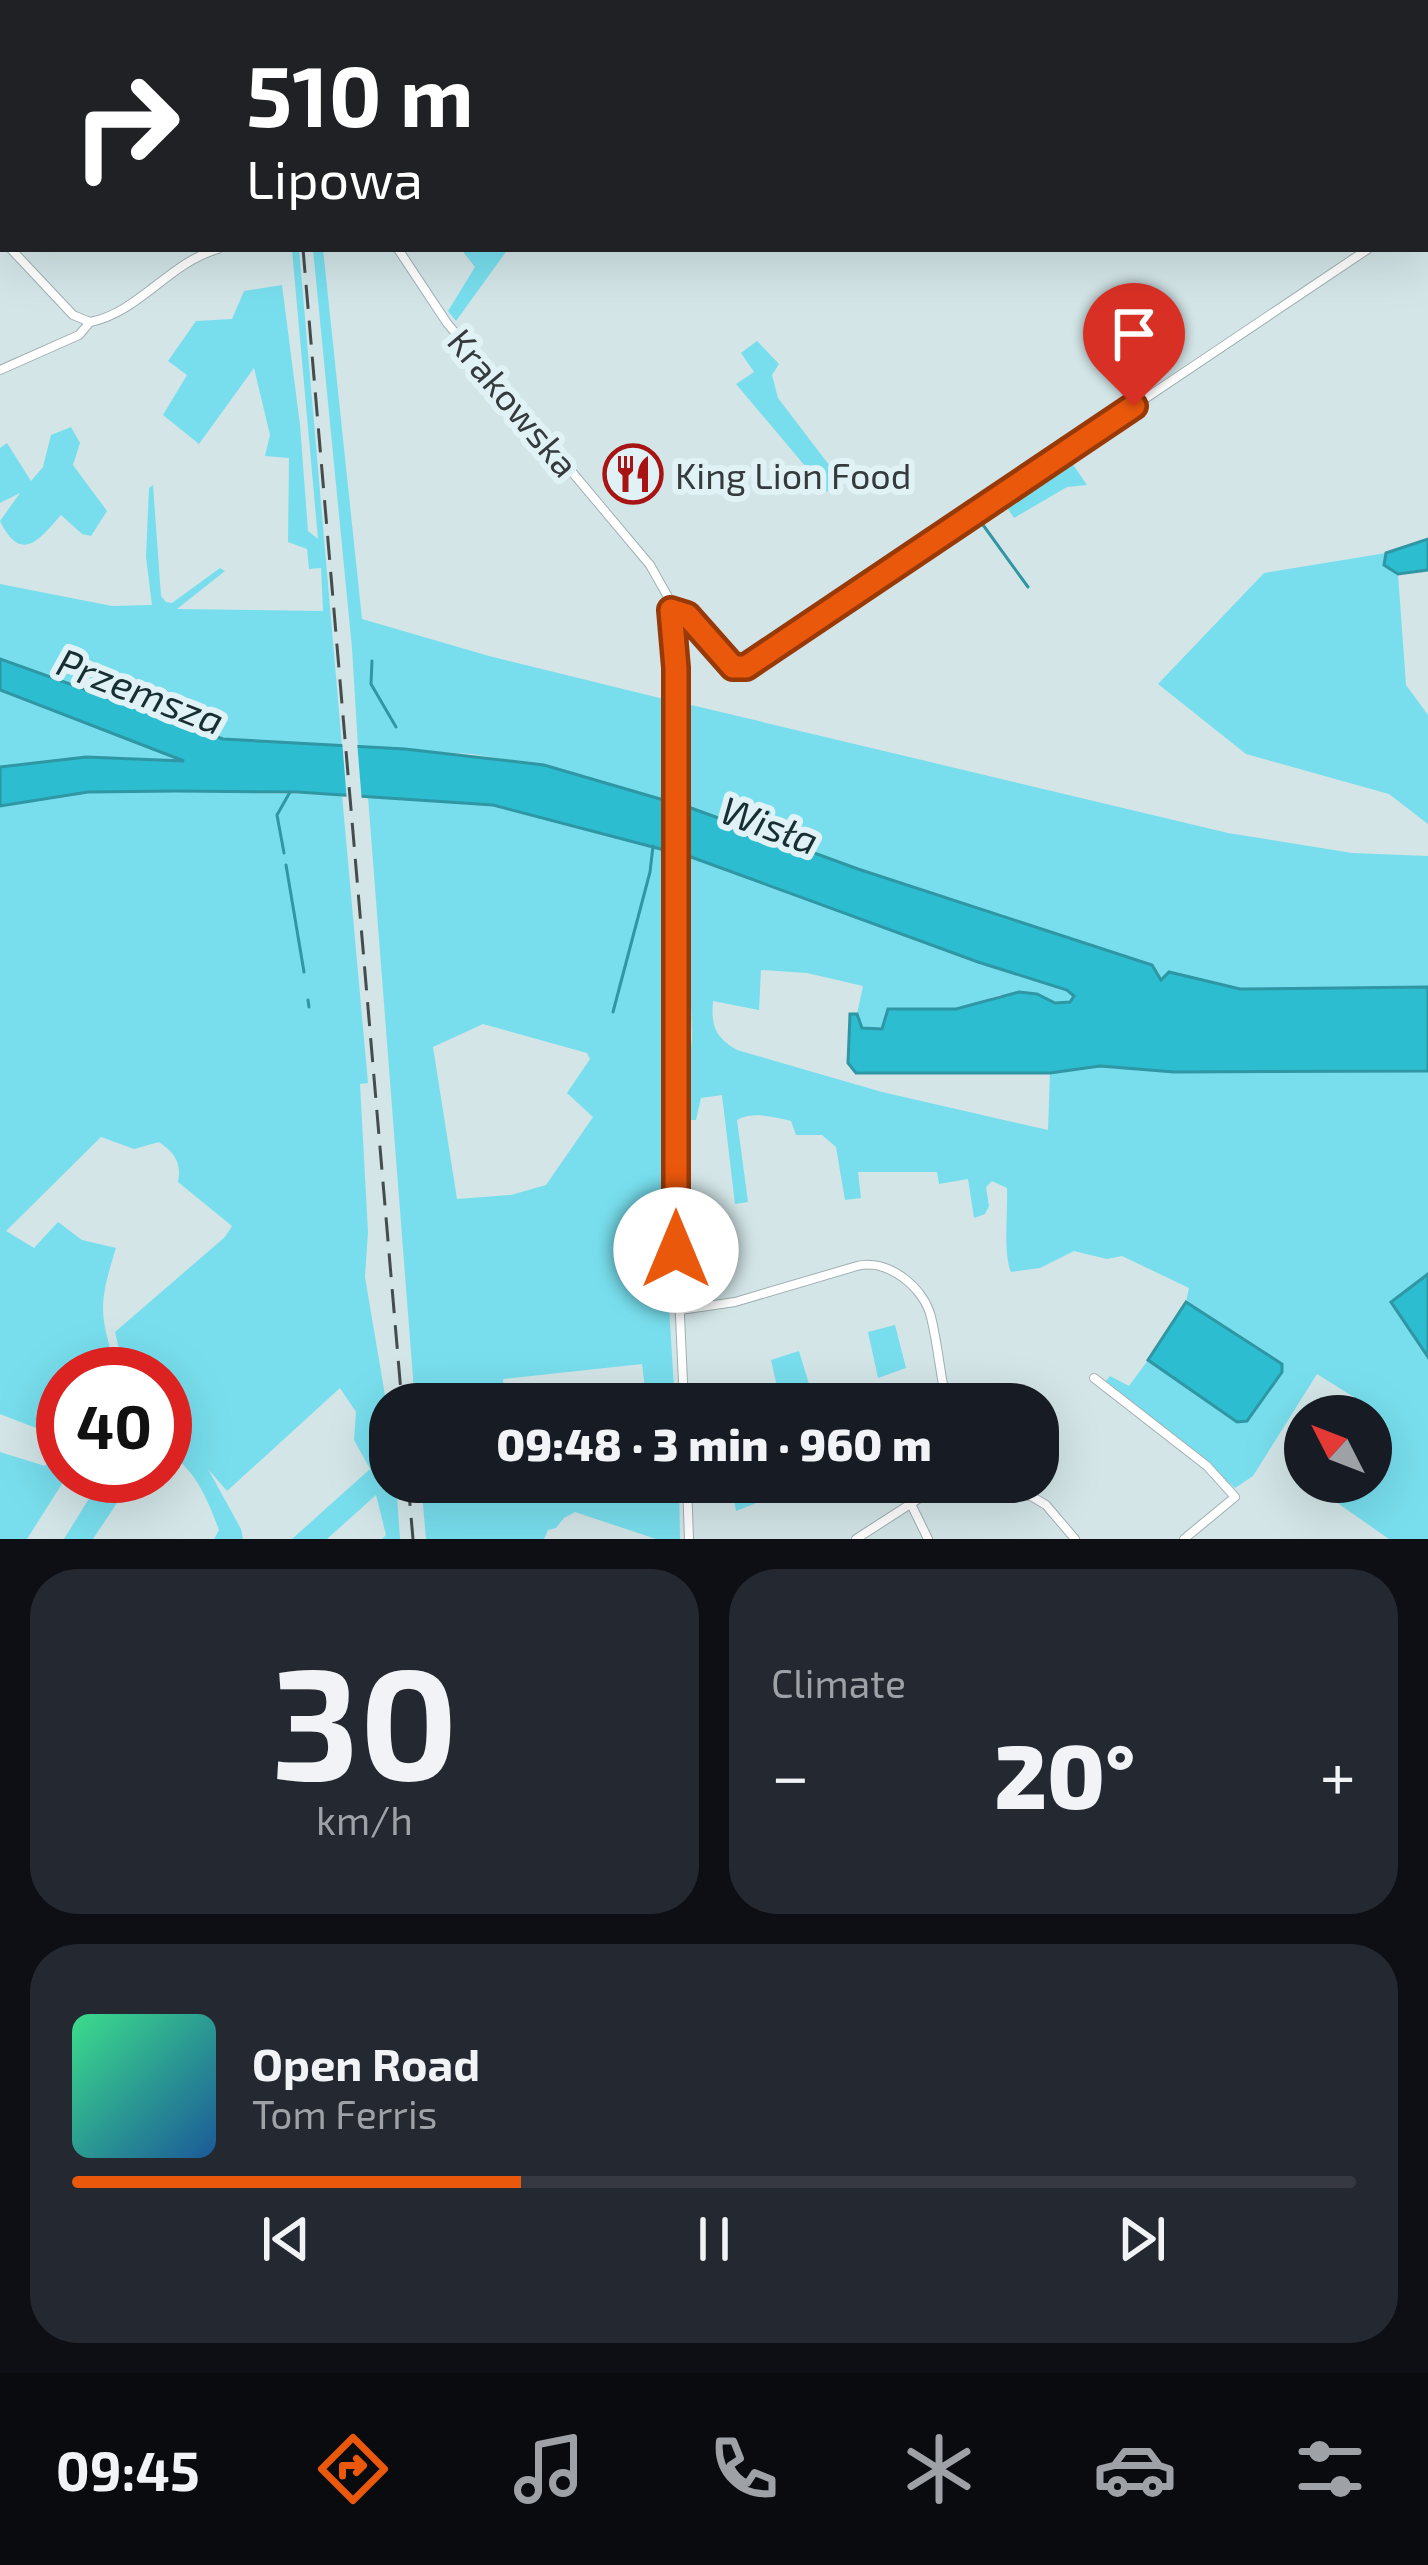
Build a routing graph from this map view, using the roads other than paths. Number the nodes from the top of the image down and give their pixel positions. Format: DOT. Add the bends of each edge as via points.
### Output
graph roads {
  1 [pos="13,252"];
  2 [pos="212,252"];
  3 [pos="400,252"];
  4 [pos="1364,252"];
  5 [pos="90,322"];
  6 [pos="0,370"];
  7 [pos="671,610"];
  8 [pos="680,1310"];
  9 [pos="1094,1378"];
  10 [pos="683,1383"];
  11 [pos="942,1383"];
  12 [pos="688,1503"];
  13 [pos="1044,1503"];
  14 [pos="910,1504"];
  15 [pos="689,1539"];
  16 [pos="856,1539"];
  17 [pos="928,1539"];
  18 [pos="1075,1539"];
  19 [pos="1184,1539"];
  1 -- 5 [label="street" via="73,315"];
  2 -- 5 [label="street"];
  3 -- 7 [label="street, Krakowska" via="447,323 650,565"];
  4 -- 7 [label="street" via="746,667 733,667 687,615"];
  5 -- 6 [label="street" via="79,335"];
  7 -- 8 [label="street, Krakowska"];
  8 -- 10 [label="street, Krakowska"];
  8 -- 11 [label="street" via="878,1264 925,1302"];
  9 -- 19 [label="street" via="1235,1497"];
  12 -- 15 [label="street"];
  13 -- 18 [label="street"];
  14 -- 16 [label="street"];
  14 -- 17 [label="street"];
}
